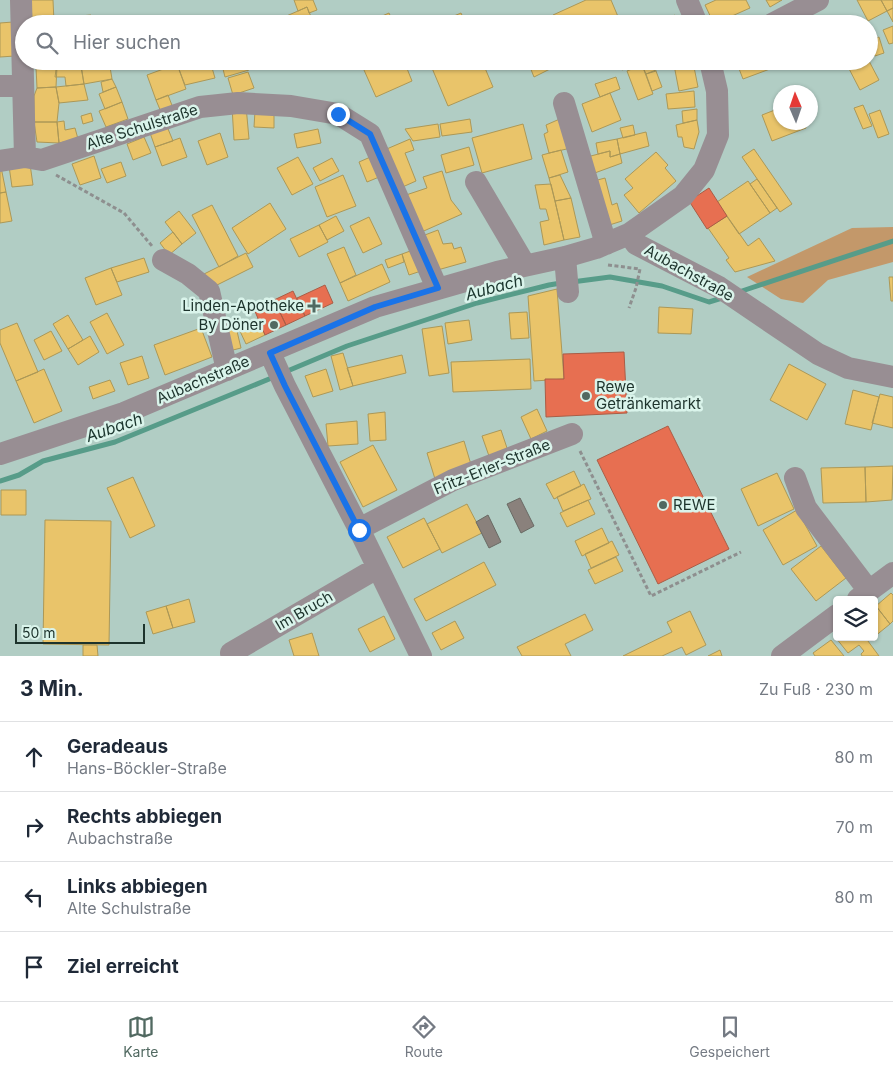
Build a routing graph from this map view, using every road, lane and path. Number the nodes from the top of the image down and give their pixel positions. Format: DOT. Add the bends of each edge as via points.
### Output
graph roads {
  1 [pos="21,0"];
  2 [pos="687,0"];
  3 [pos="818,0"];
  4 [pos="21,15"];
  5 [pos="693,15"];
  6 [pos="789,15"];
  7 [pos="23,70"];
  8 [pos="712,70"];
  9 [pos="0,86"];
  10 [pos="23,86"];
  11 [pos="564,103"];
  12 [pos="33,159"];
  13 [pos="0,162"];
  14 [pos="476,182"];
  15 [pos="629,234"];
  16 [pos="606,244"];
  17 [pos="163,260"];
  18 [pos="525,265"];
  19 [pos="617,266"];
  20 [pos="438,288"];
  21 [pos="629,308"];
  22 [pos="277,369"];
  23 [pos="227,370"];
  24 [pos="893,376"];
  25 [pos="572,434"];
  26 [pos="0,454"];
  27 [pos="795,478"];
  28 [pos="359,530"];
  29 [pos="741,552"];
  30 [pos="377,568"];
  31 [pos="893,573"];
  32 [pos="863,595"];
  33 [pos="833,618"];
  34 [pos="228,655"];
  35 [pos="421,656"];
  36 [pos="782,656"];
  1 -- 4 [label="street"];
  2 -- 5 [label="street"];
  3 -- 6 [label="street"];
  7 -- 10 [label="street"];
  8 -- 15 [label="street" via="717,91 718,135 704,170 683,196"];
  9 -- 10 [label="street"];
  10 -- 12 [label="street"];
  11 -- 16 [label="street"];
  12 -- 13 [label="street, Alte Schulstraße"];
  12 -- 17 [label="path" via="124,213"];
  12 -- 20 [label="street, Alte Schulstraße" via="200,107 238,103 291,106 338,114 370,134"];
  14 -- 18 [label="street"];
  15 -- 16 [label="street, Aubachstraße"];
  15 -- 24 [label="street, Aubachstraße" via="636,244 719,287 818,354 848,368"];
  16 -- 18 [label="street, Aubachstraße" via="566,274"];
  17 -- 23 [label="street" via="209,291"];
  18 -- 20 [label="street, Aubachstraße"];
  19 -- 21 [label="path" via="640,269"];
  20 -- 22 [label="street, Aubachstraße" via="375,307"];
  22 -- 23 [label="street, Aubachstraße"];
  22 -- 28 [label="street"];
  23 -- 26 [label="street, Aubachstraße" via="124,413"];
  25 -- 28 [label="street, Fritz-Erler-Straße" via="453,480"];
  25 -- 29 [label="path" via="652,596"];
  27 -- 32 [label="street" via="806,508"];
  28 -- 30 [label="street"];
  30 -- 34 [label="street, Im Bruch"];
  30 -- 35 [label="street"];
  31 -- 32 [label="street"];
  33 -- 36 [label="street"];
}
